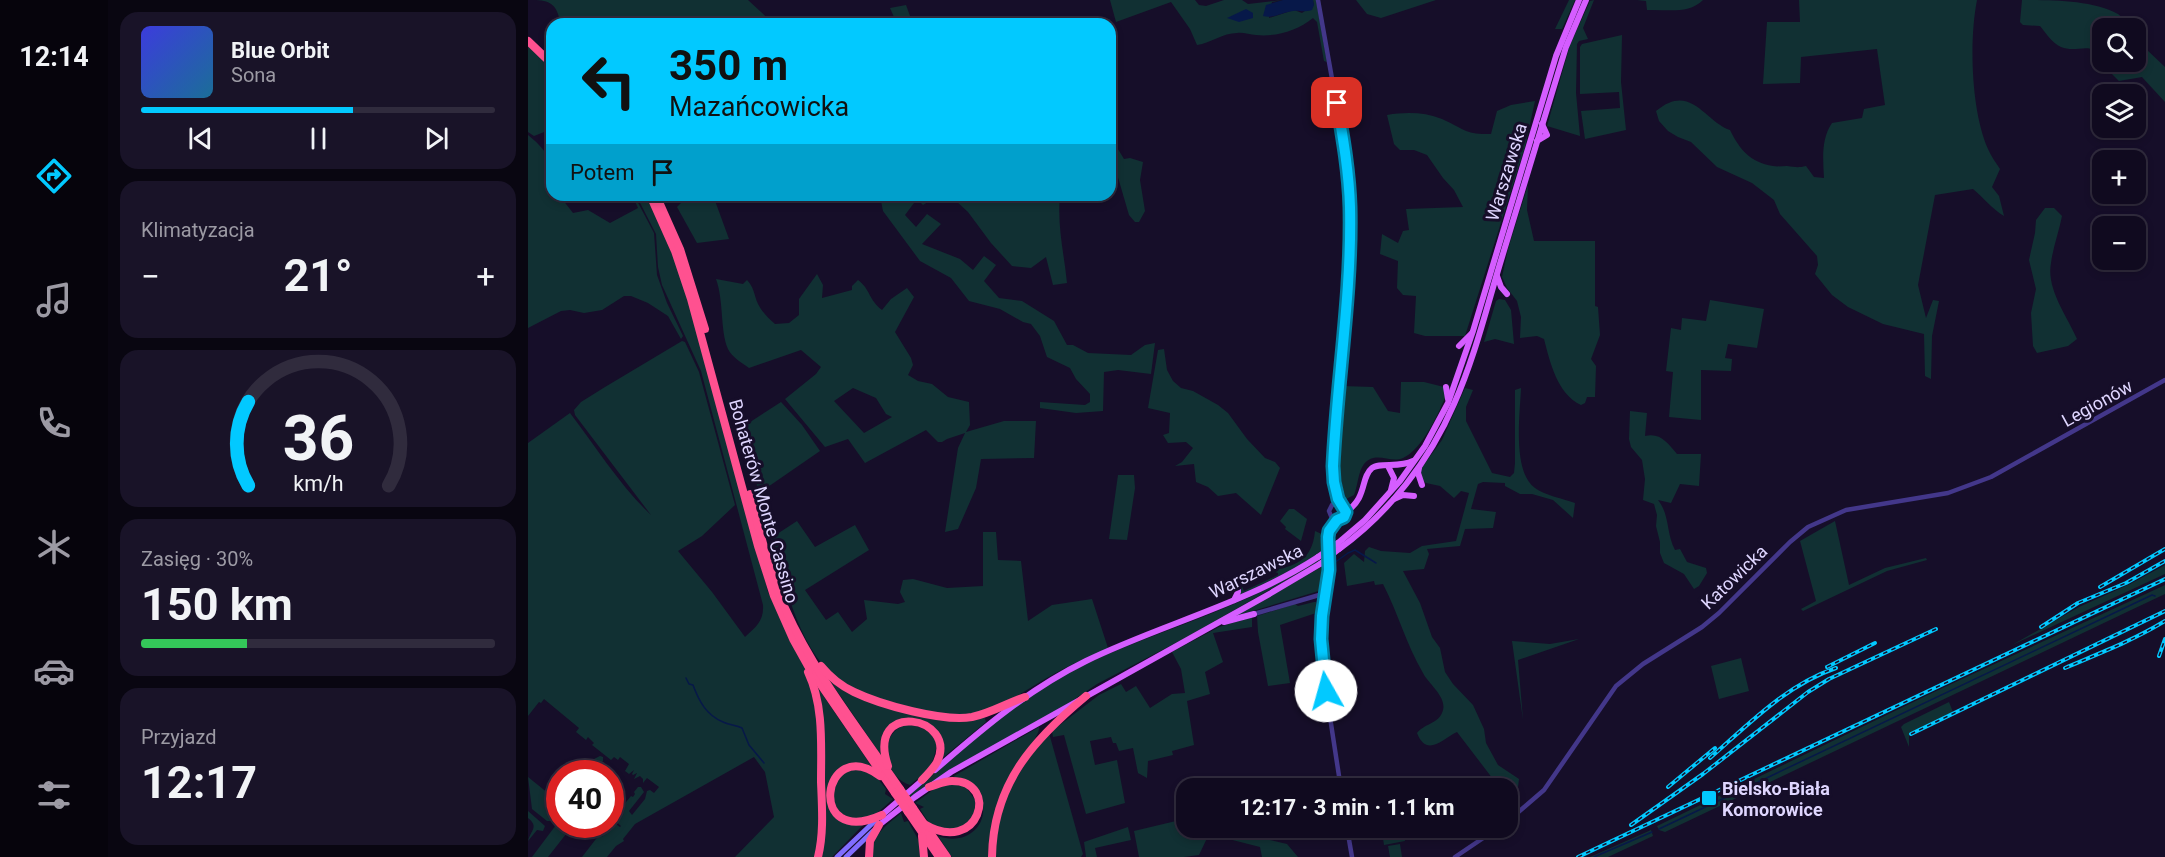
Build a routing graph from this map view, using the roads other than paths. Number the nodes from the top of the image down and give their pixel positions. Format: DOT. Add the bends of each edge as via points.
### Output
graph roads {
  1 [pos="1318,0"];
  2 [pos="1579,0"];
  3 [pos="1586,0"];
  4 [pos="528,35"];
  5 [pos="528,41"];
  6 [pos="546,51"];
  7 [pos="546,58"];
  8 [pos="653,201"];
  9 [pos="659,201"];
  10 [pos="1497,273"];
  11 [pos="1488,302"];
  12 [pos="1473,332"];
  13 [pos="1459,346"];
  14 [pos="2165,380"];
  15 [pos="1446,387"];
  16 [pos="1448,403"];
  17 [pos="2041,449"];
  18 [pos="1418,461"];
  19 [pos="1388,466"];
  20 [pos="1334,485"];
  21 [pos="1422,485"];
  22 [pos="1392,496"];
  23 [pos="1414,496"];
  24 [pos="1334,504"];
  25 [pos="1343,507"];
  26 [pos="1334,518"];
  27 [pos="1319,560"];
  28 [pos="1238,585"];
  29 [pos="1326,593"];
  30 [pos="1234,601"];
  31 [pos="1254,614"];
  32 [pos="1212,626"];
  33 [pos="800,646"];
  34 [pos="1086,696"];
  35 [pos="1024,697"];
  36 [pos="888,778"];
  37 [pos="1339,778"];
  38 [pos="922,780"];
  39 [pos="929,787"];
  40 [pos="1518,812"];
  41 [pos="882,815"];
  42 [pos="879,825"];
  43 [pos="923,828"];
  44 [pos="1349,838"];
  45 [pos="1483,838"];
  46 [pos="818,857"];
  47 [pos="837,857"];
  48 [pos="846,857"];
  49 [pos="869,857"];
  50 [pos="924,857"];
  51 [pos="939,857"];
  52 [pos="947,857"];
  53 [pos="992,857"];
  54 [pos="1352,857"];
  55 [pos="1455,857"];
  1 -- 20 [label="street" via="1345,152 1350,207"];
  2 -- 12 [label="main road, Warszawska" via="1556,56"];
  3 -- 10 [label="main road, Warszawska" via="1566,47 1542,124 1547,135 1537,142"];
  4 -- 6 [label="highway"];
  5 -- 7 [label="highway"];
  8 -- 33 [label="highway, Bohaterów Monte Cassino" via="688,290 764,570 779,610"];
  9 -- 33 [label="highway, Bohaterów Monte Cassino" via="697,297 770,568"];
  10 -- 11 [label="main road, Warszawska"];
  10 -- 11 [label="main road" via="1499,284 1508,294 1496,293"];
  11 -- 18 [label="main road, Warszawska" via="1458,395 1436,439"];
  12 -- 13 [label="main road"];
  12 -- 16 [label="main road, Warszawska"];
  14 -- 17 [label="street, Legionów"];
  15 -- 16 [label="main road"];
  16 -- 18 [label="main road, Warszawska"];
  17 -- 40 [label="street, Katowicka" via="1970,486 1846,510 1808,527 1719,613 1616,686 1544,790"];
  18 -- 19 [label="main road"];
  18 -- 21 [label="main road"];
  18 -- 22 [label="main road, Warszawska"];
  19 -- 22 [label="main road" via="1394,478"];
  19 -- 25 [label="main road" via="1371,468 1358,500"];
  20 -- 24 [label="street"];
  20 -- 25 [label="street"];
  22 -- 23 [label="main road"];
  22 -- 27 [label="main road, Warszawska, bridge"];
  24 -- 25 [label="street"];
  24 -- 26 [label="street" via="1329,511"];
  25 -- 26 [label="street" via="1344,517"];
  26 -- 29 [label="street" via="1329,531"];
  27 -- 30 [label="main road, Warszawska"];
  27 -- 32 [label="main road, Warszawska"];
  28 -- 30 [label="main road"];
  29 -- 31 [label="street"];
  29 -- 37 [label="street" via="1321,627 1322,662"];
  30 -- 35 [label="main road, Warszawska" via="1085,662"];
  31 -- 32 [label="main road"];
  32 -- 34 [label="main road, Warszawska"];
  33 -- 35 [label="highway" via="847,688 926,714 971,717"];
  33 -- 36 [label="highway, Bohaterów Monte Cassino"];
  33 -- 46 [label="highway" via="818,704 822,831"];
  34 -- 39 [label="main road, Warszawska"];
  34 -- 53 [label="highway" via="1057,720 1016,769 1000,803"];
  35 -- 38 [label="main road, Warszawska"];
  36 -- 38 [label="highway" via="885,738 892,727 914,721 930,727 939,745 937,762"];
  36 -- 41 [label="highway" via="852,766 839,773 829,791 835,812 848,821 863,822"];
  36 -- 43 [label="highway, Bohaterów Monte Cassino, bridge"];
  38 -- 41 [label="main road, Warszawska"];
  39 -- 42 [label="main road, Warszawska"];
  39 -- 43 [label="highway" via="953,781 966,784 976,795 980,812 974,827 958,836"];
  41 -- 47 [label="main road, Warszawska"];
  42 -- 48 [label="main road, Warszawska"];
  42 -- 49 [label="highway" via="870,841"];
  43 -- 50 [label="highway"];
  43 -- 51 [label="highway"];
  43 -- 52 [label="highway"];
  44 -- 54 [label="street"];
  45 -- 55 [label="street"];
}
